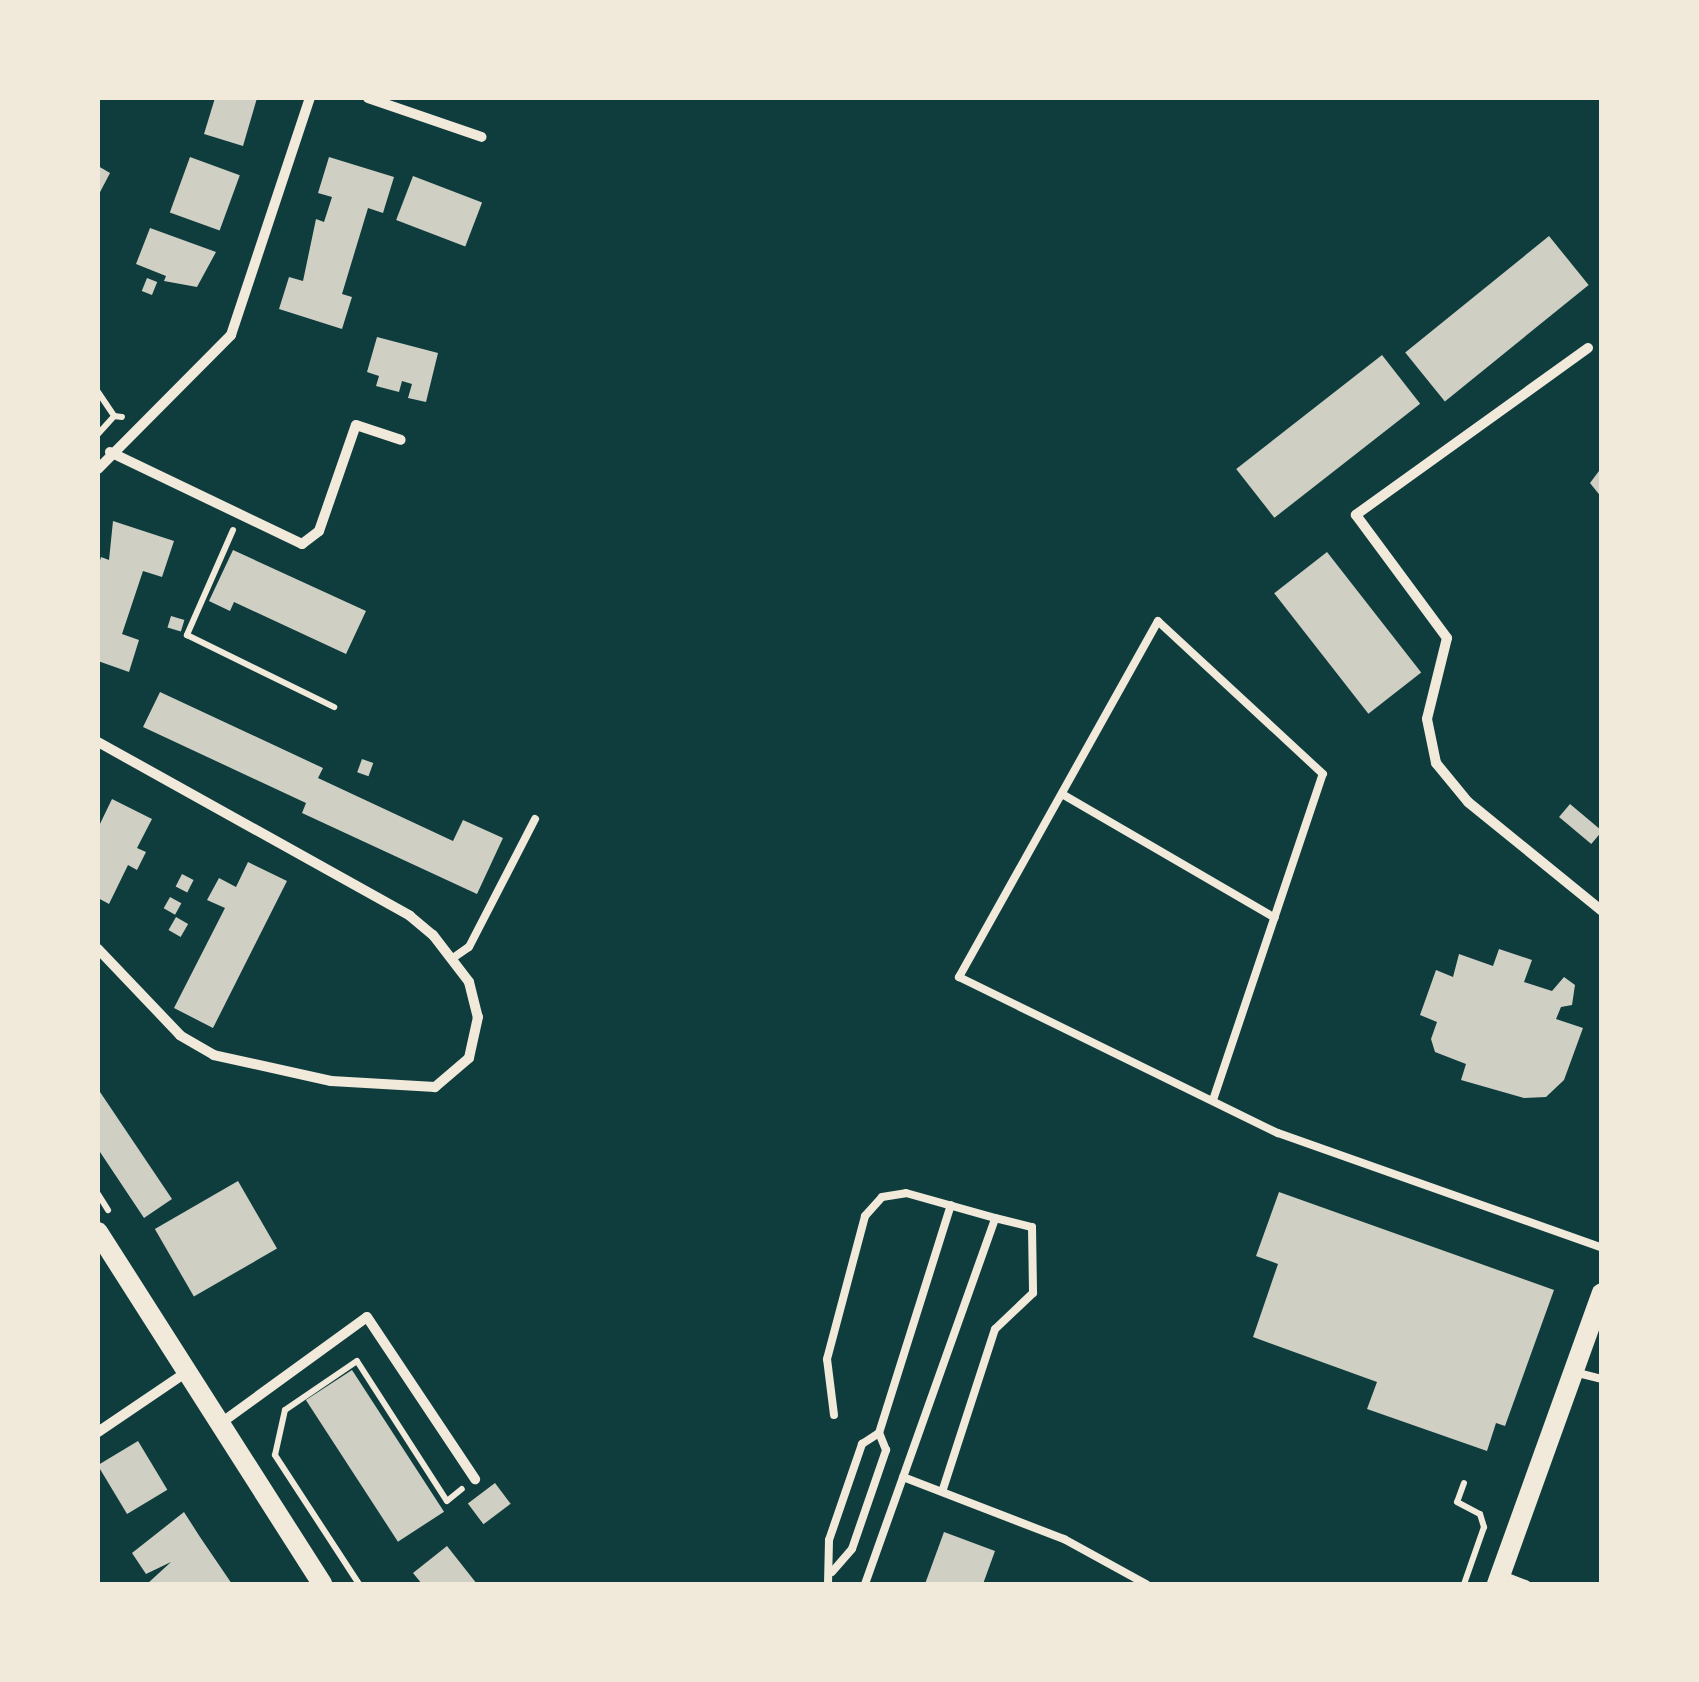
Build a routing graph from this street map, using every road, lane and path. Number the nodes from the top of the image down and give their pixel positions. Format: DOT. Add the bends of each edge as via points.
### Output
graph roads {
  1 [pos="310,98"];
  2 [pos="368,98"];
  3 [pos="482,138"];
  4 [pos="1588,348"];
  5 [pos="98,392"];
  6 [pos="114,416"];
  7 [pos="401,440"];
  8 [pos="110,452"];
  9 [pos="98,468"];
  10 [pos="240,515"];
  11 [pos="334,707"];
  12 [pos="98,742"];
  13 [pos="1062,794"];
  14 [pos="535,819"];
  15 [pos="1602,911"];
  16 [pos="1275,918"];
  17 [pos="98,949"];
  18 [pos="453,958"];
  19 [pos="1213,1100"];
  20 [pos="951,1205"];
  21 [pos="995,1218"];
  22 [pos="98,1232"];
  23 [pos="1602,1248"];
  24 [pos="1602,1293"];
  25 [pos="188,1371"];
  26 [pos="1573,1372"];
  27 [pos="1602,1380"];
  28 [pos="834,1415"];
  29 [pos="221,1423"];
  30 [pos="98,1432"];
  31 [pos="879,1433"];
  32 [pos="902,1478"];
  33 [pos="475,1479"];
  34 [pos="1464,1482"];
  35 [pos="942,1489"];
  36 [pos="832,1572"];
  37 [pos="1499,1580"];
  38 [pos="322,1584"];
  39 [pos="359,1584"];
  40 [pos="828,1584"];
  41 [pos="865,1584"];
  42 [pos="1146,1584"];
  43 [pos="1464,1584"];
  44 [pos="1526,1584"];
  1 -- 8 [label="street" via="231,335"];
  2 -- 3 [label="street"];
  4 -- 15 [label="street" via="1356,515 1447,638 1427,719 1436,763 1468,802"];
  5 -- 6 [label="path"];
  7 -- 10 [label="street" via="356,425 320,531 302,544"];
  8 -- 9 [label="street"];
  8 -- 10 [label="street"];
  10 -- 11 [label="path" via="187,635"];
  12 -- 18 [label="street" via="410,916"];
  13 -- 16 [label="lane"];
  13 -- 16 [label="lane" via="1158,621 1323,774"];
  13 -- 19 [label="lane" via="959,977"];
  14 -- 18 [label="lane" via="469,947"];
  16 -- 19 [label="lane"];
  17 -- 18 [label="street" via="180,1036 214,1055 332,1081 435,1088 469,1058 478,1018 469,982"];
  19 -- 23 [label="lane" via="1278,1132"];
  20 -- 21 [label="lane"];
  20 -- 28 [label="lane" via="906,1193 882,1198 865,1216 827,1358"];
  20 -- 31 [label="lane"];
  21 -- 32 [label="lane"];
  21 -- 35 [label="lane" via="1032,1227 1033,1293 994,1329"];
  22 -- 25 [label="main road"];
  24 -- 26 [label="main road"];
  25 -- 29 [label="main road"];
  25 -- 30 [label="street"];
  26 -- 27 [label="lane"];
  26 -- 37 [label="main road"];
  29 -- 33 [label="street" via="368,1317"];
  29 -- 38 [label="main road"];
  31 -- 36 [label="lane" via="886,1450 852,1548"];
  31 -- 36 [label="lane" via="862,1444 829,1540"];
  32 -- 35 [label="lane"];
  32 -- 41 [label="lane"];
  33 -- 39 [label="path" via="448,1501 357,1361 285,1410 275,1455"];
  34 -- 43 [label="path" via="1457,1502 1480,1514 1484,1527"];
  35 -- 42 [label="lane" via="1064,1539"];
  36 -- 40 [label="lane"];
  37 -- 44 [label="lane"];
}
